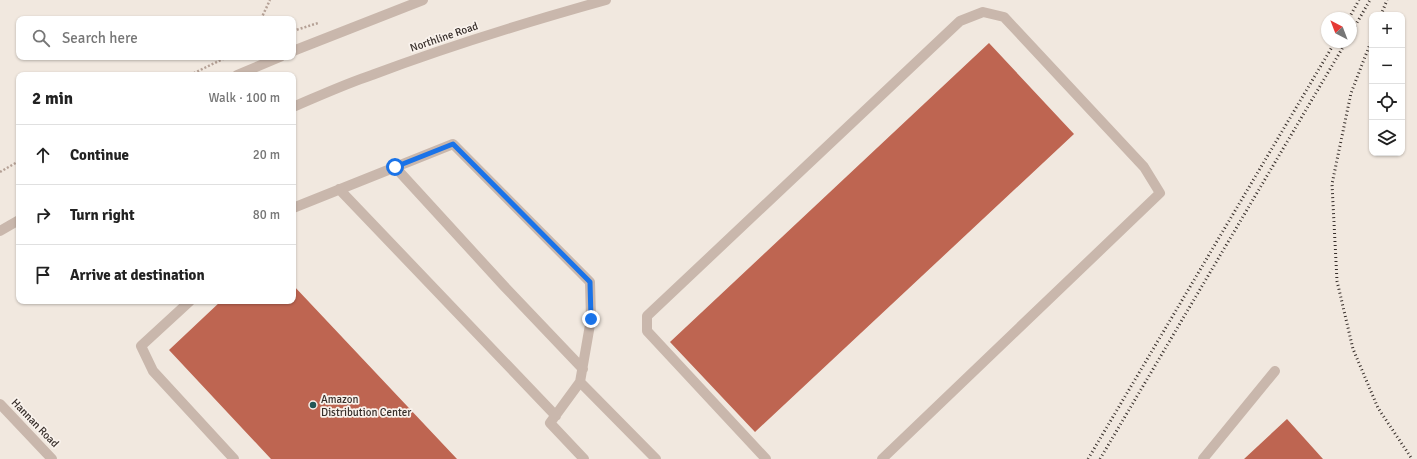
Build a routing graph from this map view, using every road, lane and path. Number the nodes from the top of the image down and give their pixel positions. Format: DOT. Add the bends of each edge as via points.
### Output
graph roads {
  1 [pos="270,0"];
  2 [pos="423,0"];
  3 [pos="606,0"];
  4 [pos="262,16"];
  5 [pos="296,50"];
  6 [pos="221,60"];
  7 [pos="273,60"];
  8 [pos="196,72"];
  9 [pos="244,72"];
  10 [pos="296,106"];
  11 [pos="16,164"];
  12 [pos="395,167"];
  13 [pos="0,172"];
  14 [pos="339,189"];
  15 [pos="296,207"];
  16 [pos="16,222"];
  17 [pos="0,231"];
  18 [pos="187,304"];
  19 [pos="583,369"];
  20 [pos="1275,371"];
  21 [pos="580,382"];
  22 [pos="0,404"];
  23 [pos="556,416"];
  24 [pos="52,459"];
  25 [pos="234,459"];
  26 [pos="584,459"];
  27 [pos="656,459"];
  28 [pos="766,459"];
  29 [pos="882,459"];
  30 [pos="1203,459"];
  1 -- 4 [label="path"];
  2 -- 5 [label="street"];
  3 -- 10 [label="street, Northline Road" via="452,47 371,75"];
  6 -- 8 [label="path"];
  7 -- 9 [label="street"];
  11 -- 13 [label="path"];
  12 -- 14 [label="street"];
  12 -- 19 [label="street"];
  12 -- 19 [label="street" via="453,144 590,282 591,319"];
  14 -- 15 [label="street"];
  14 -- 23 [label="street"];
  16 -- 17 [label="street"];
  18 -- 25 [label="street" via="141,346 153,371"];
  19 -- 21 [label="street"];
  20 -- 30 [label="street"];
  21 -- 23 [label="street"];
  21 -- 27 [label="street"];
  22 -- 24 [label="street, Hannan Road"];
  23 -- 26 [label="street" via="550,423"];
  28 -- 29 [label="street" via="646,331 646,316 960,21 983,12 1004,17 1144,167 1160,193"];
}
